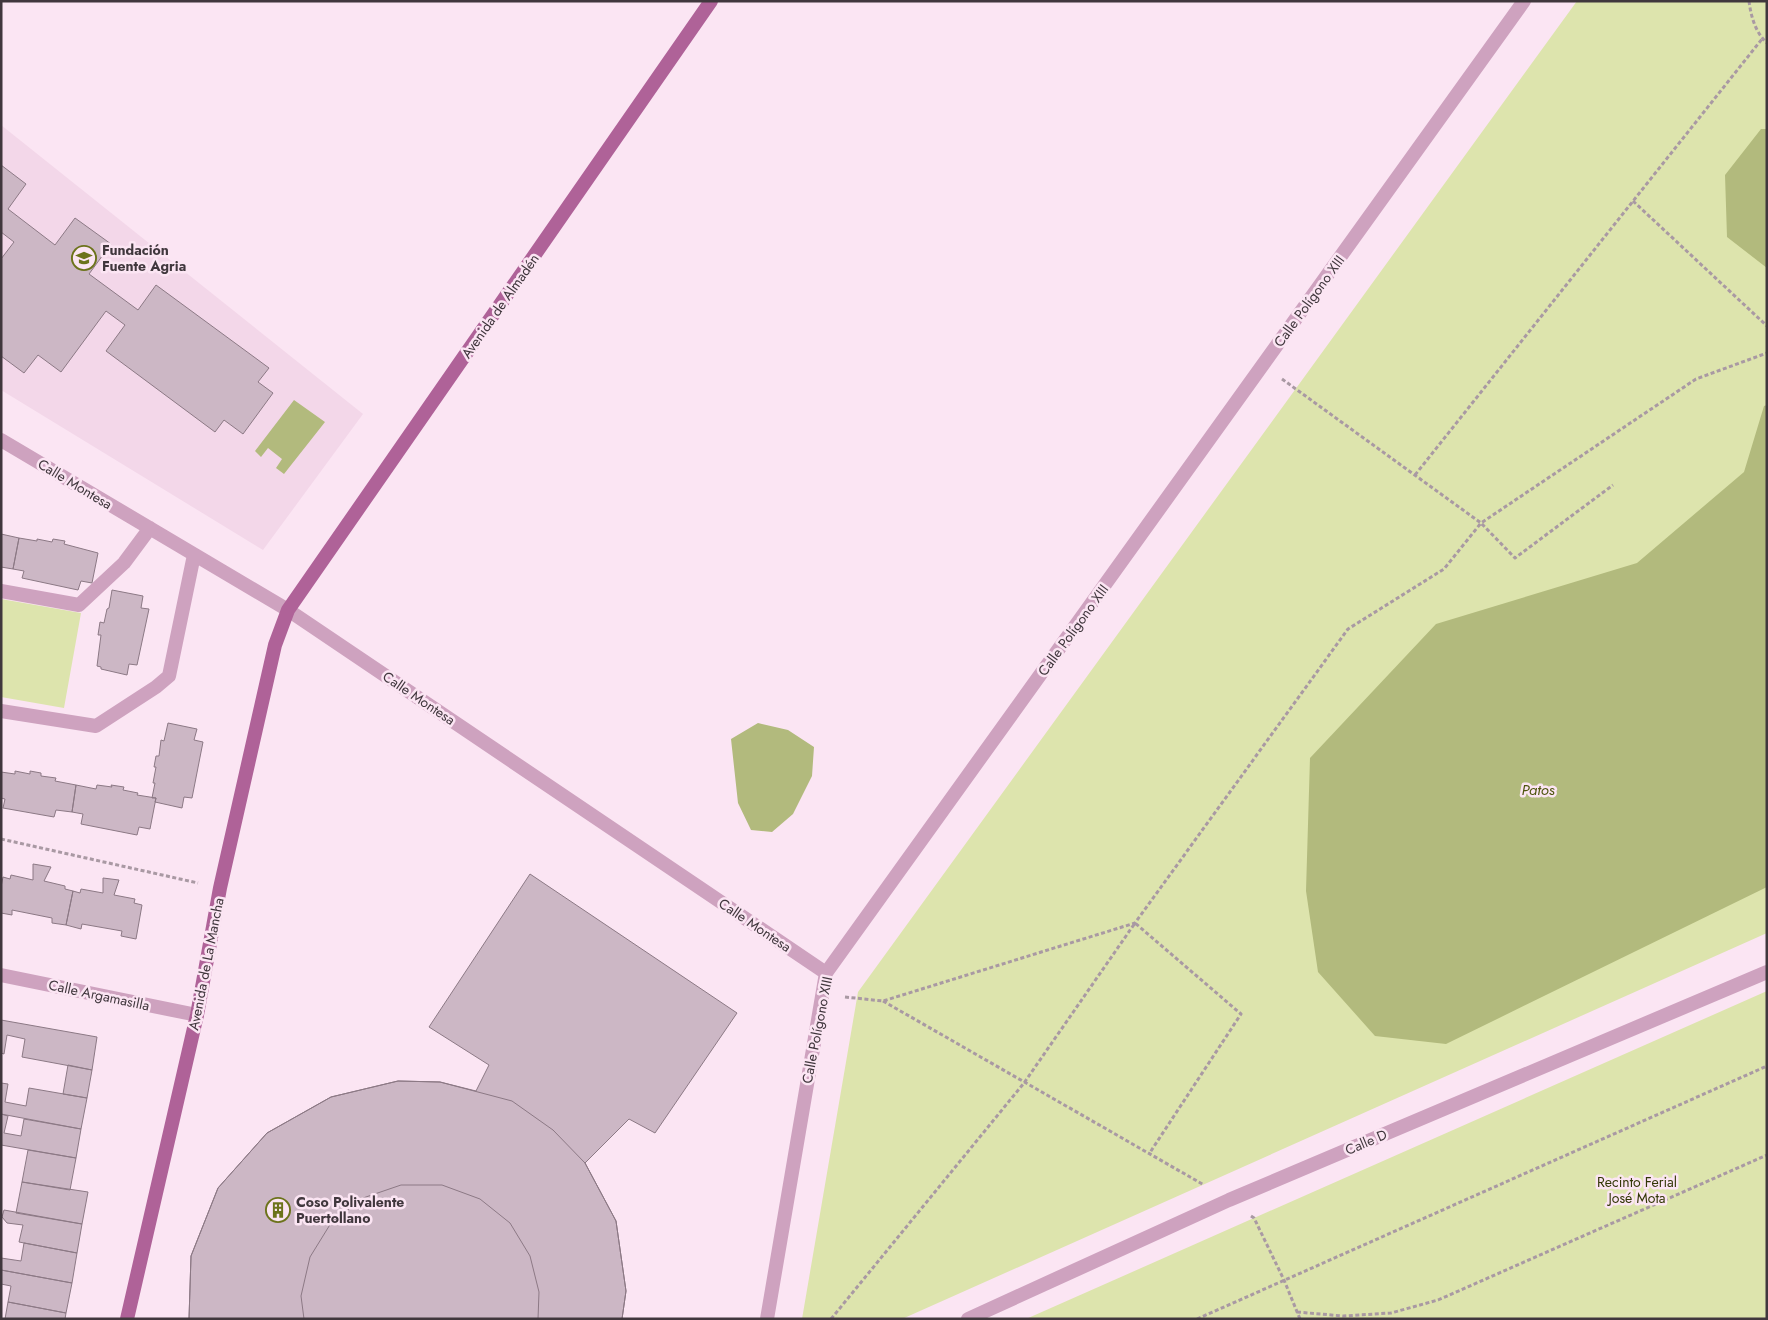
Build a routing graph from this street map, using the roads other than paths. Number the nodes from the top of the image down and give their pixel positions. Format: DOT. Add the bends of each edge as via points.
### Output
graph roads {
  1 [pos="710,1"];
  2 [pos="1524,1"];
  3 [pos="1,440"];
  4 [pos="150,528"];
  5 [pos="194,555"];
  6 [pos="1,591"];
  7 [pos="288,610"];
  8 [pos="1,711"];
  9 [pos="1767,972"];
  10 [pos="826,973"];
  11 [pos="1,975"];
  12 [pos="197,1015"];
  13 [pos="127,1319"];
  14 [pos="766,1319"];
  15 [pos="968,1319"];
  1 -- 7 [label="main road, Avenida de Almadén"];
  2 -- 10 [label="street, Calle Polígono XIII"];
  3 -- 4 [label="street, Calle Montesa"];
  4 -- 5 [label="street, Calle Montesa"];
  4 -- 6 [label="street" via="124,563 79,605"];
  5 -- 7 [label="street, Calle Montesa"];
  5 -- 8 [label="street" via="169,676 156,688 96,726"];
  7 -- 10 [label="street, Calle Montesa"];
  7 -- 12 [label="main road, Avenida de La Mancha" via="275,645 220,888"];
  9 -- 15 [label="street, Calle D" via="1229,1200"];
  10 -- 14 [label="street, Calle Polígono XIII"];
  11 -- 12 [label="street, Calle Argamasilla"];
  12 -- 13 [label="main road, Avenida de La Mancha"];
}
